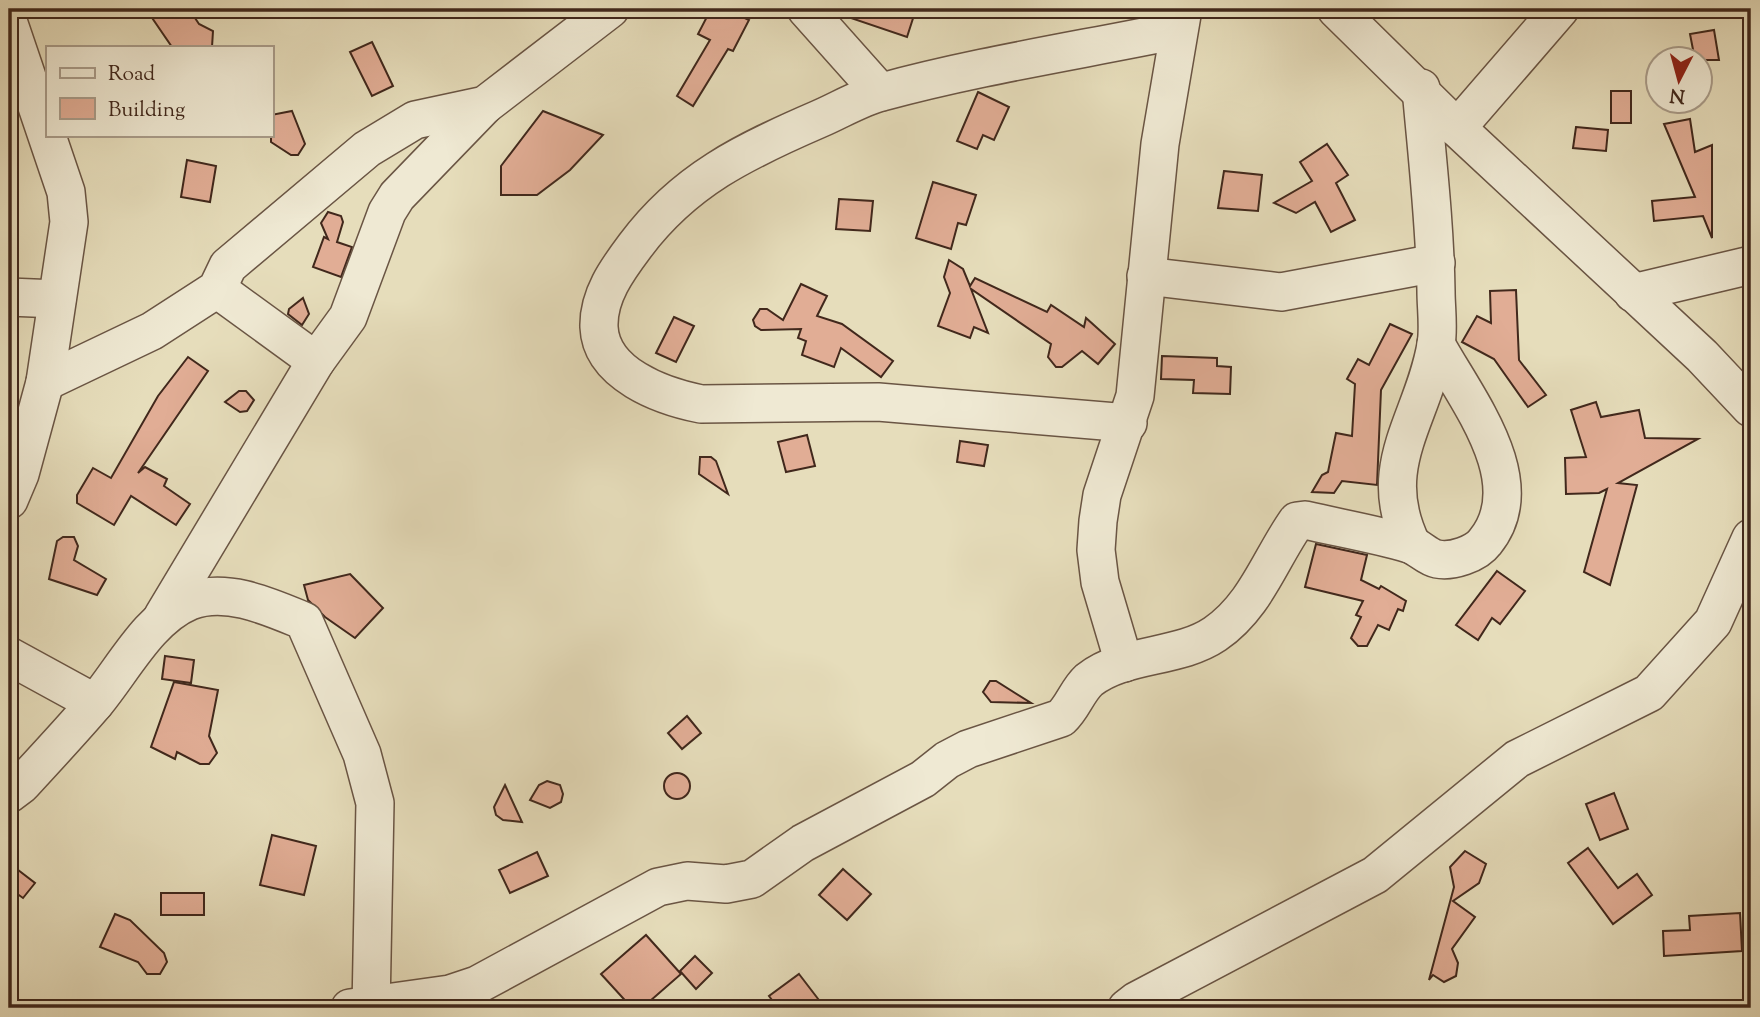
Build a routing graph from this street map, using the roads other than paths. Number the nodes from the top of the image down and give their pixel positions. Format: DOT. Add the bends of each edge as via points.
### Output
graph roads {
  1 [pos="610,9"];
  2 [pos="806,9"];
  3 [pos="1336,9"];
  4 [pos="1559,9"];
  5 [pos="1180,19"];
  6 [pos="9,24"];
  7 [pos="1421,89"];
  8 [pos="880,92"];
  9 [pos="485,105"];
  10 [pos="1457,128"];
  11 [pos="46,133"];
  12 [pos="47,136"];
  13 [pos="1436,263"];
  14 [pos="1751,265"];
  15 [pos="1146,276"];
  16 [pos="217,289"];
  17 [pos="1633,293"];
  18 [pos="9,297"];
  19 [pos="58,299"];
  20 [pos="1436,344"];
  21 [pos="316,361"];
  22 [pos="45,382"];
  23 [pos="1751,408"];
  24 [pos="1128,423"];
  25 [pos="9,500"];
  26 [pos="1751,538"];
  27 [pos="1412,545"];
  28 [pos="163,617"];
  29 [pos="9,656"];
  30 [pos="1124,663"];
  31 [pos="95,703"];
  32 [pos="9,794"];
  33 [pos="364,1008"];
  34 [pos="1127,1008"];
  1 -- 9 [label="street"];
  2 -- 8 [label="street"];
  3 -- 7 [label="street"];
  4 -- 10 [label="street"];
  5 -- 8 [label="street"];
  5 -- 15 [label="street"];
  6 -- 11 [label="street"];
  7 -- 10 [label="street"];
  7 -- 13 [label="street"];
  8 -- 24 [label="street" via="714,171 668,208 621,265 604,295 599,328 608,355 632,377 657,391 701,404 878,402"];
  9 -- 16 [label="street" via="415,120 366,149 228,266"];
  9 -- 21 [label="street" via="397,197 380,227 348,317"];
  10 -- 17 [label="street"];
  12 -- 19 [label="street" via="66,192 69,222"];
  13 -- 15 [label="street" via="1281,292"];
  13 -- 20 [label="street"];
  14 -- 17 [label="street"];
  15 -- 24 [label="street" via="1135,396"];
  16 -- 21 [label="street"];
  16 -- 22 [label="street" via="152,331"];
  17 -- 23 [label="street"];
  18 -- 19 [label="street"];
  19 -- 22 [label="street"];
  20 -- 27 [label="street" via="1400,459 1396,491 1399,519"];
  20 -- 27 [label="street" via="1498,457 1502,505 1495,530 1482,547 1460,558 1437,559"];
  21 -- 28 [label="street"];
  22 -- 25 [label="street"];
  24 -- 30 [label="street" via="1102,495 1096,550 1100,582"];
  26 -- 34 [label="street" via="1713,622 1649,693 1517,759 1375,875"];
  27 -- 30 [label="street" via="1305,520 1297,522 1259,587 1215,634 1184,648"];
  28 -- 31 [label="street"];
  28 -- 33 [label="street" via="192,600 226,597 261,603 304,621 362,754 374,803"];
  29 -- 31 [label="street"];
  30 -- 33 [label="street" via="1090,680 1060,718 968,749 923,779 803,843 752,879 726,884 687,881 658,887 477,985"];
  31 -- 32 [label="street"];
}
